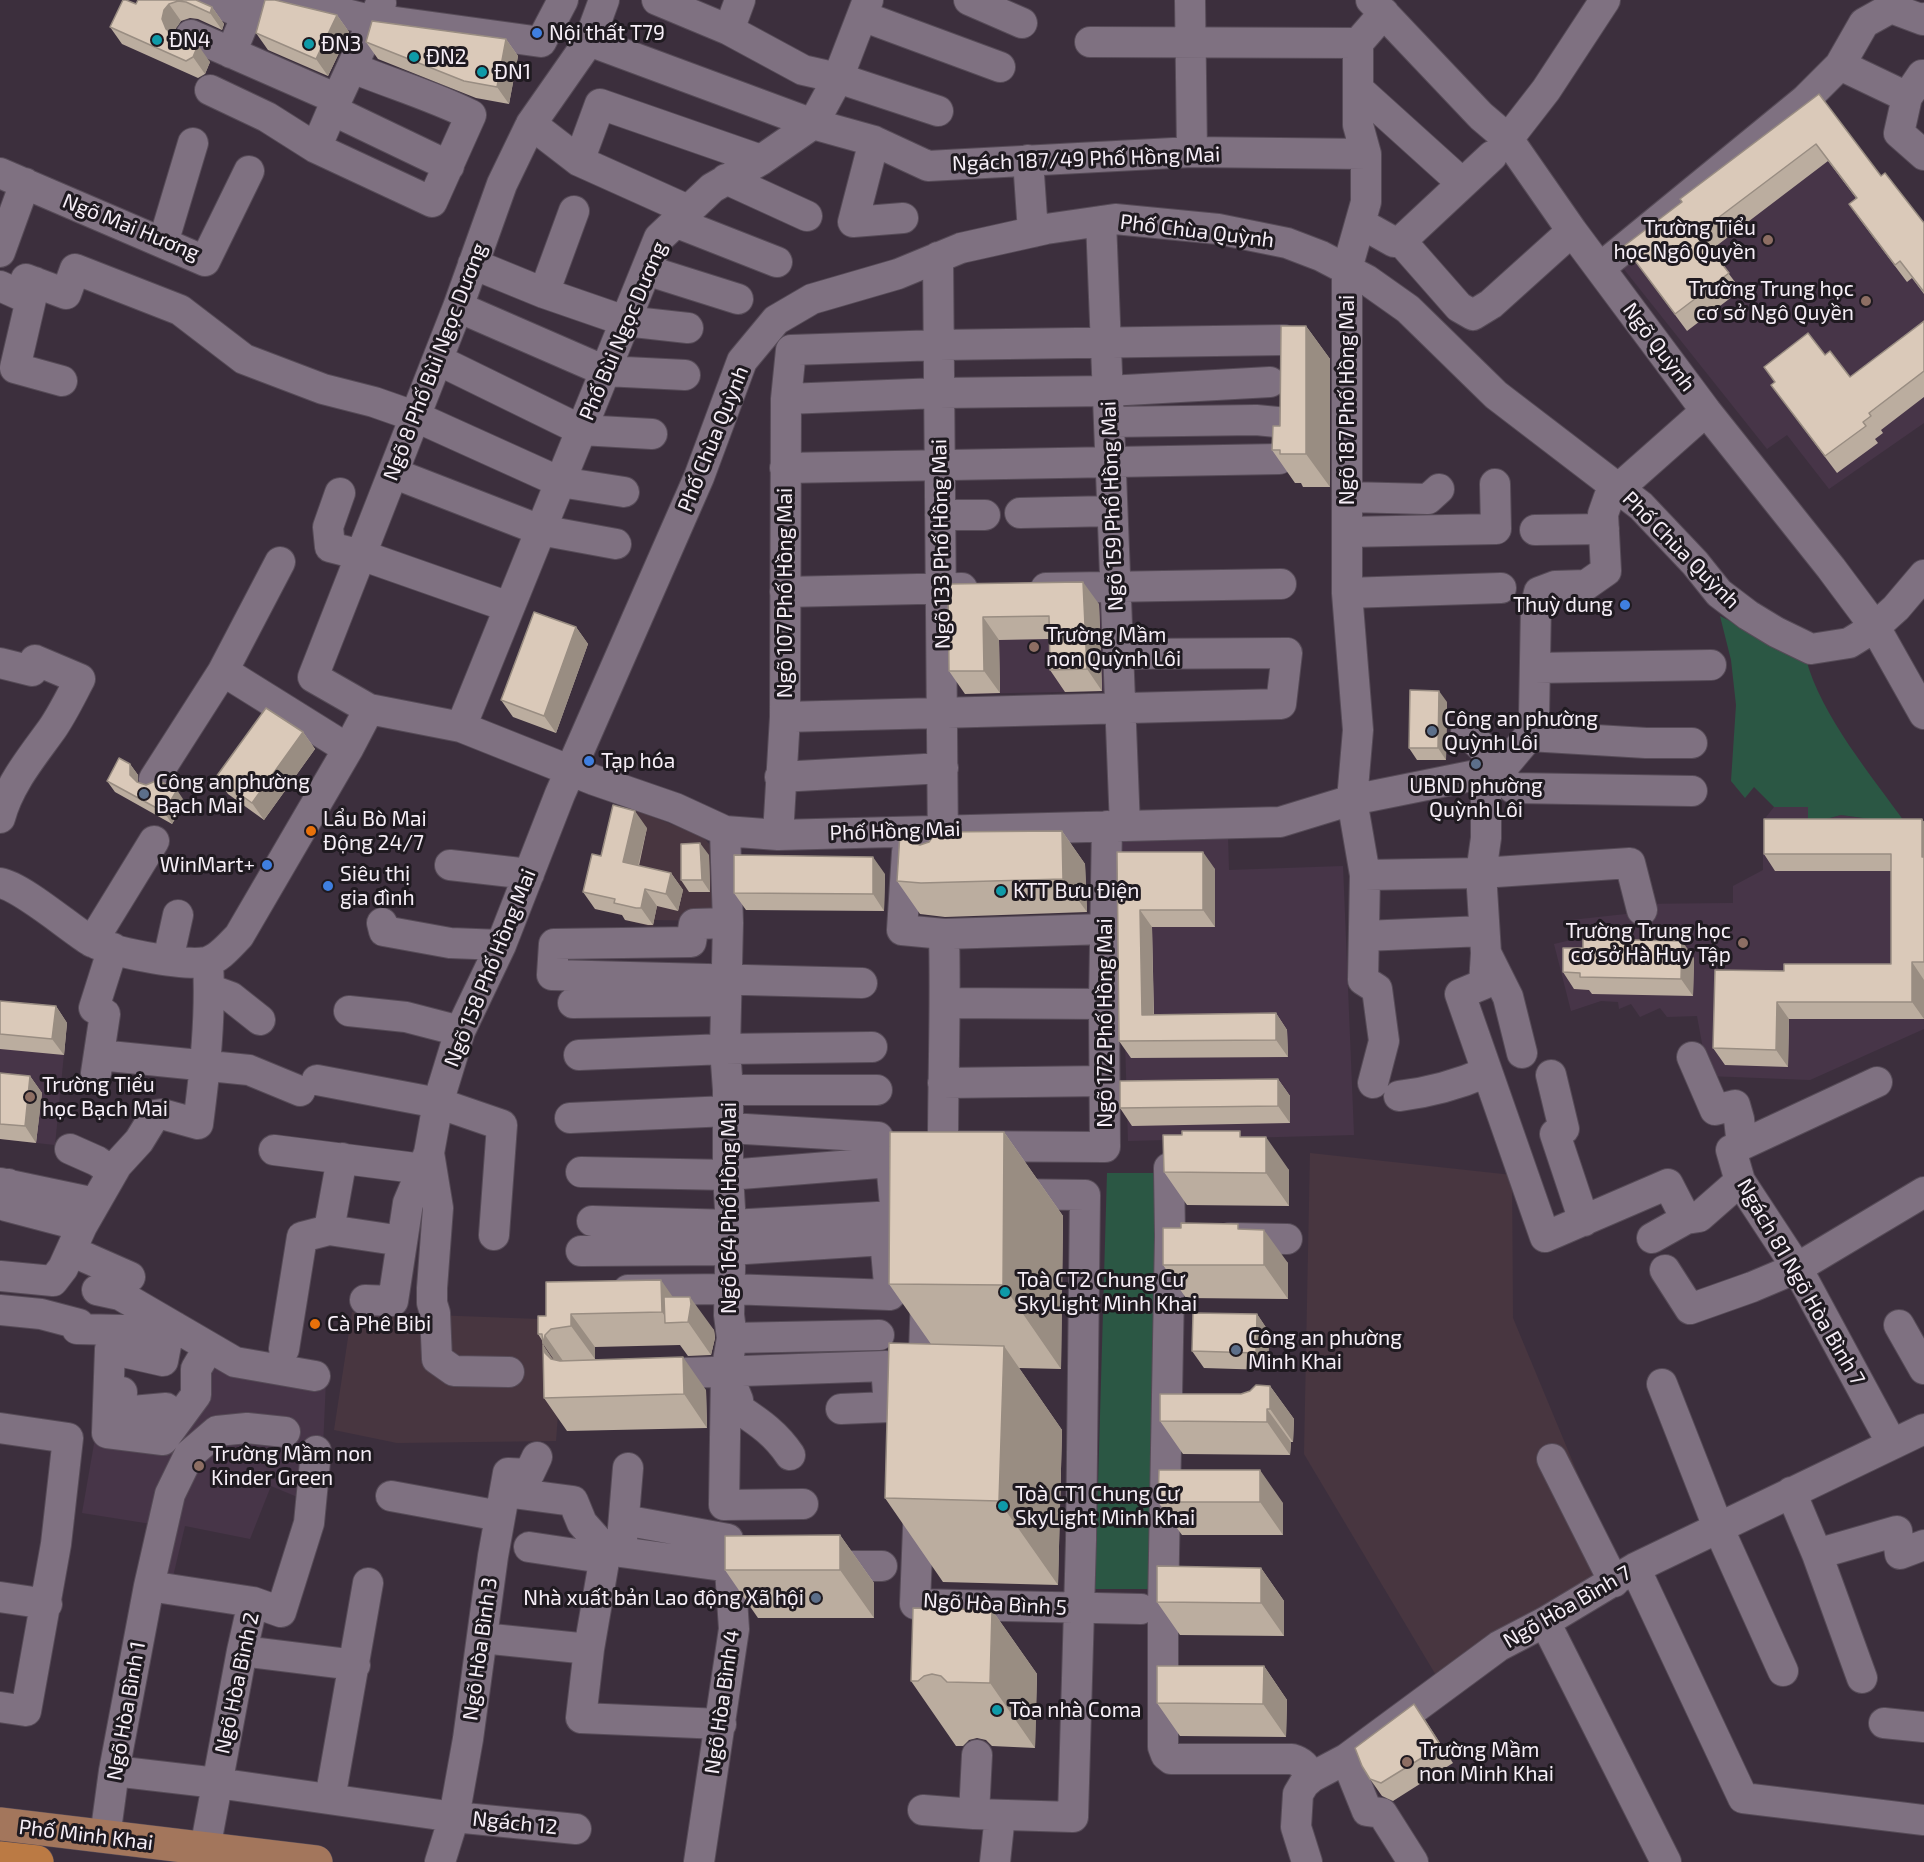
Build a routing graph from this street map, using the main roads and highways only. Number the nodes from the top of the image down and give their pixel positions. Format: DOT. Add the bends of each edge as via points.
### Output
graph roads {
  1 [pos="0,1824"];
  2 [pos="0,1858"];
  3 [pos="37,1862"];
  4 [pos="316,1862"];
  1 -- 4 [label="main road, Phố Minh Khai"];
  2 -- 3 [label="highway"];
}
